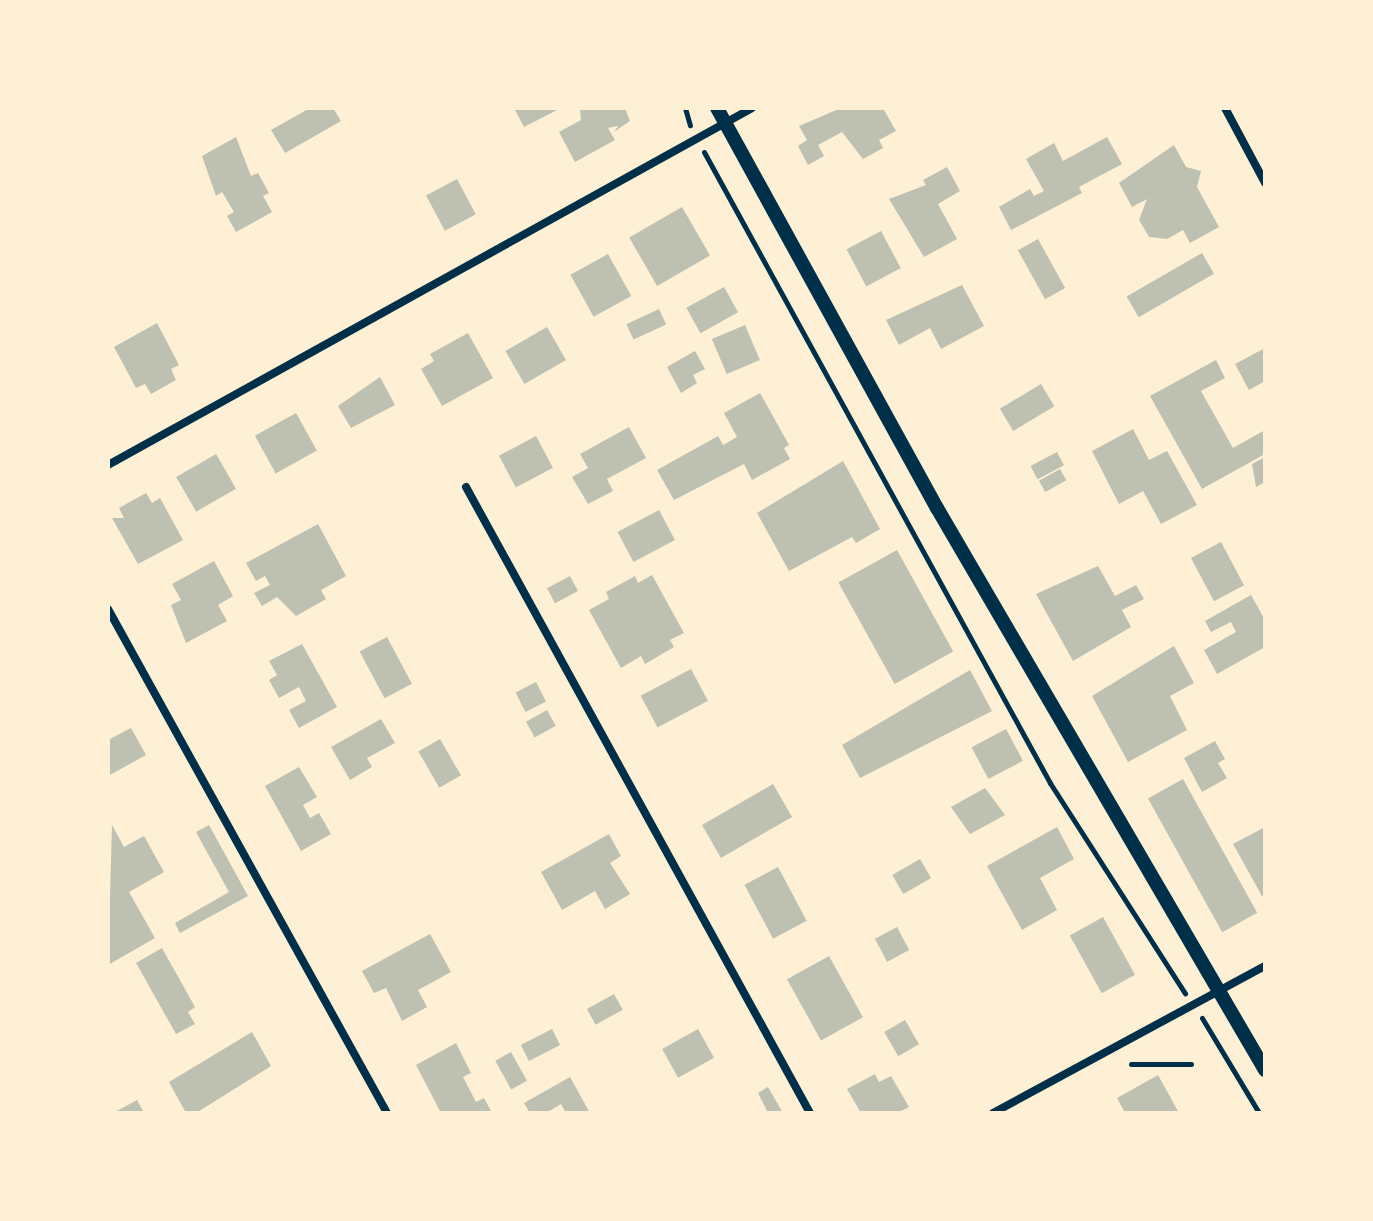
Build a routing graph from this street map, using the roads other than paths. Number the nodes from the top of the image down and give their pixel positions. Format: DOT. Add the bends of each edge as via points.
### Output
graph roads {
  1 [pos="717,108"];
  2 [pos="752,108"];
  3 [pos="1225,108"];
  4 [pos="725,123"];
  5 [pos="1265,183"];
  6 [pos="108,465"];
  7 [pos="466,487"];
  8 [pos="108,609"];
  9 [pos="1265,966"];
  10 [pos="1218,991"];
  11 [pos="1265,1070"];
  12 [pos="387,1113"];
  13 [pos="810,1113"];
  14 [pos="993,1113"];
  1 -- 4 [label="street"];
  2 -- 4 [label="street"];
  3 -- 5 [label="street"];
  4 -- 6 [label="street"];
  4 -- 10 [label="street" via="937,508"];
  7 -- 13 [label="street"];
  8 -- 12 [label="street"];
  9 -- 10 [label="street"];
  10 -- 11 [label="street"];
  10 -- 14 [label="street"];
}
